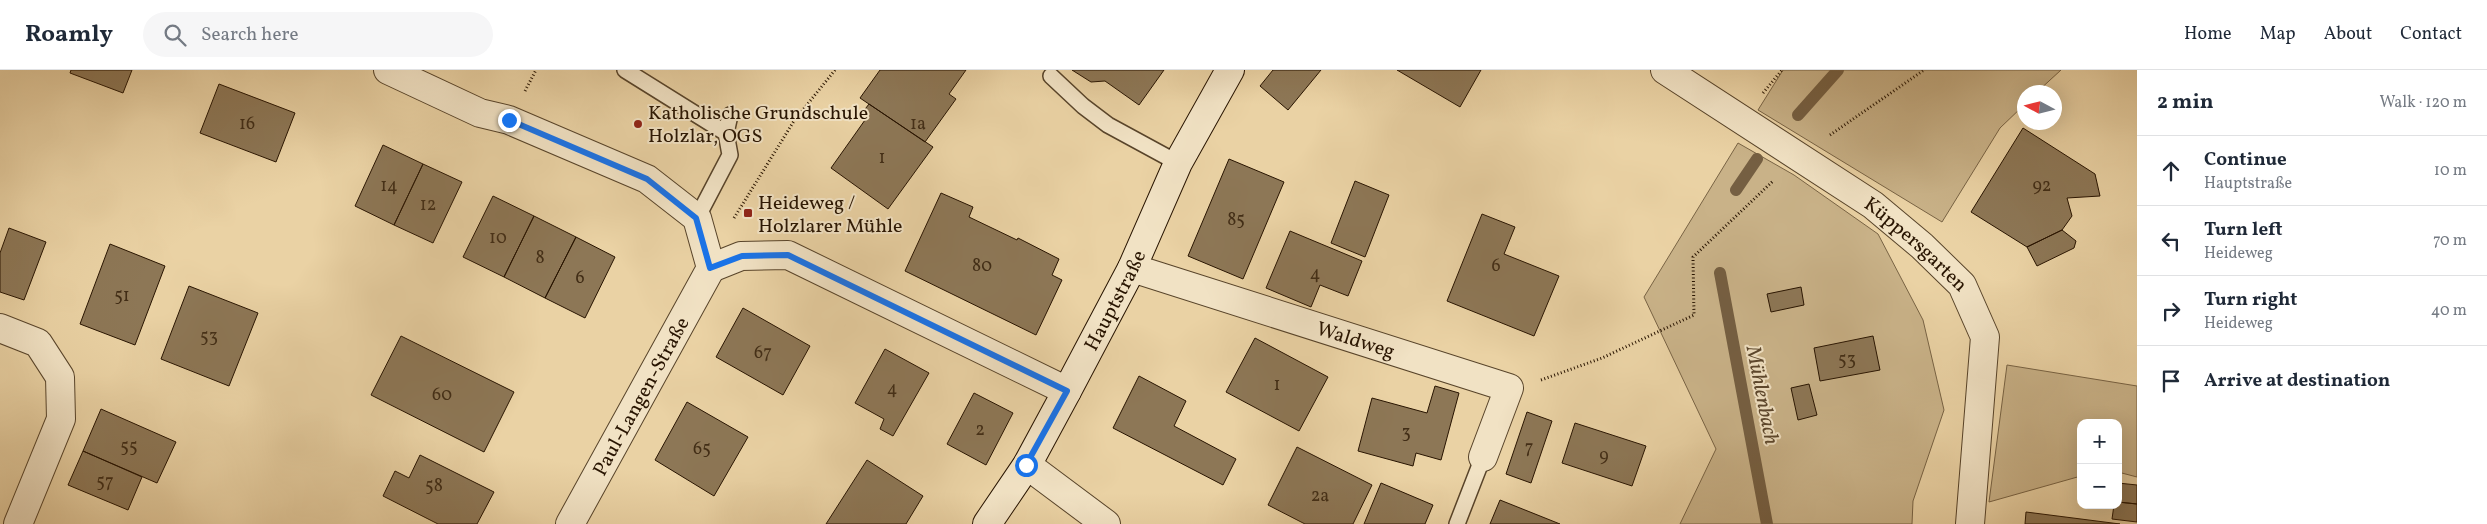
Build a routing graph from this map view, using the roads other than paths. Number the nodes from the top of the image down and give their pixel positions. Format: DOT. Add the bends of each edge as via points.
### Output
graph roads {
  1 [pos="388,70"];
  2 [pos="626,70"];
  3 [pos="1230,70"];
  4 [pos="1665,70"];
  5 [pos="1051,76"];
  6 [pos="730,115"];
  7 [pos="726,133"];
  8 [pos="1178,164"];
  9 [pos="696,218"];
  10 [pos="710,268"];
  11 [pos="1132,268"];
  12 [pos="0,328"];
  13 [pos="1067,391"];
  14 [pos="1483,458"];
  15 [pos="1026,465"];
  16 [pos="18,524"];
  17 [pos="570,524"];
  18 [pos="987,524"];
  19 [pos="1106,524"];
  20 [pos="1457,524"];
  21 [pos="1970,524"];
  1 -- 9 [label="street" via="480,113 509,120 647,179"];
  2 -- 7 [label="lane"];
  3 -- 8 [label="street, Hauptstraße"];
  4 -- 21 [label="street, Küppersgarten" via="1873,205 1962,285 1985,337"];
  5 -- 8 [label="lane" via="1108,125"];
  6 -- 7 [label="lane"];
  7 -- 9 [label="lane" via="730,155"];
  8 -- 11 [label="street, Hauptstraße"];
  9 -- 10 [label="street"];
  10 -- 13 [label="street" via="742,256 788,255"];
  10 -- 17 [label="street, Paul-Langen-Straße"];
  11 -- 13 [label="street, Hauptstraße"];
  11 -- 14 [label="street, Waldweg" via="1509,388"];
  12 -- 16 [label="street" via="38,343 60,377 61,419"];
  13 -- 15 [label="street, Hauptstraße"];
  14 -- 20 [label="lane"];
  15 -- 18 [label="street, Hauptstraße"];
  15 -- 19 [label="street"];
}
